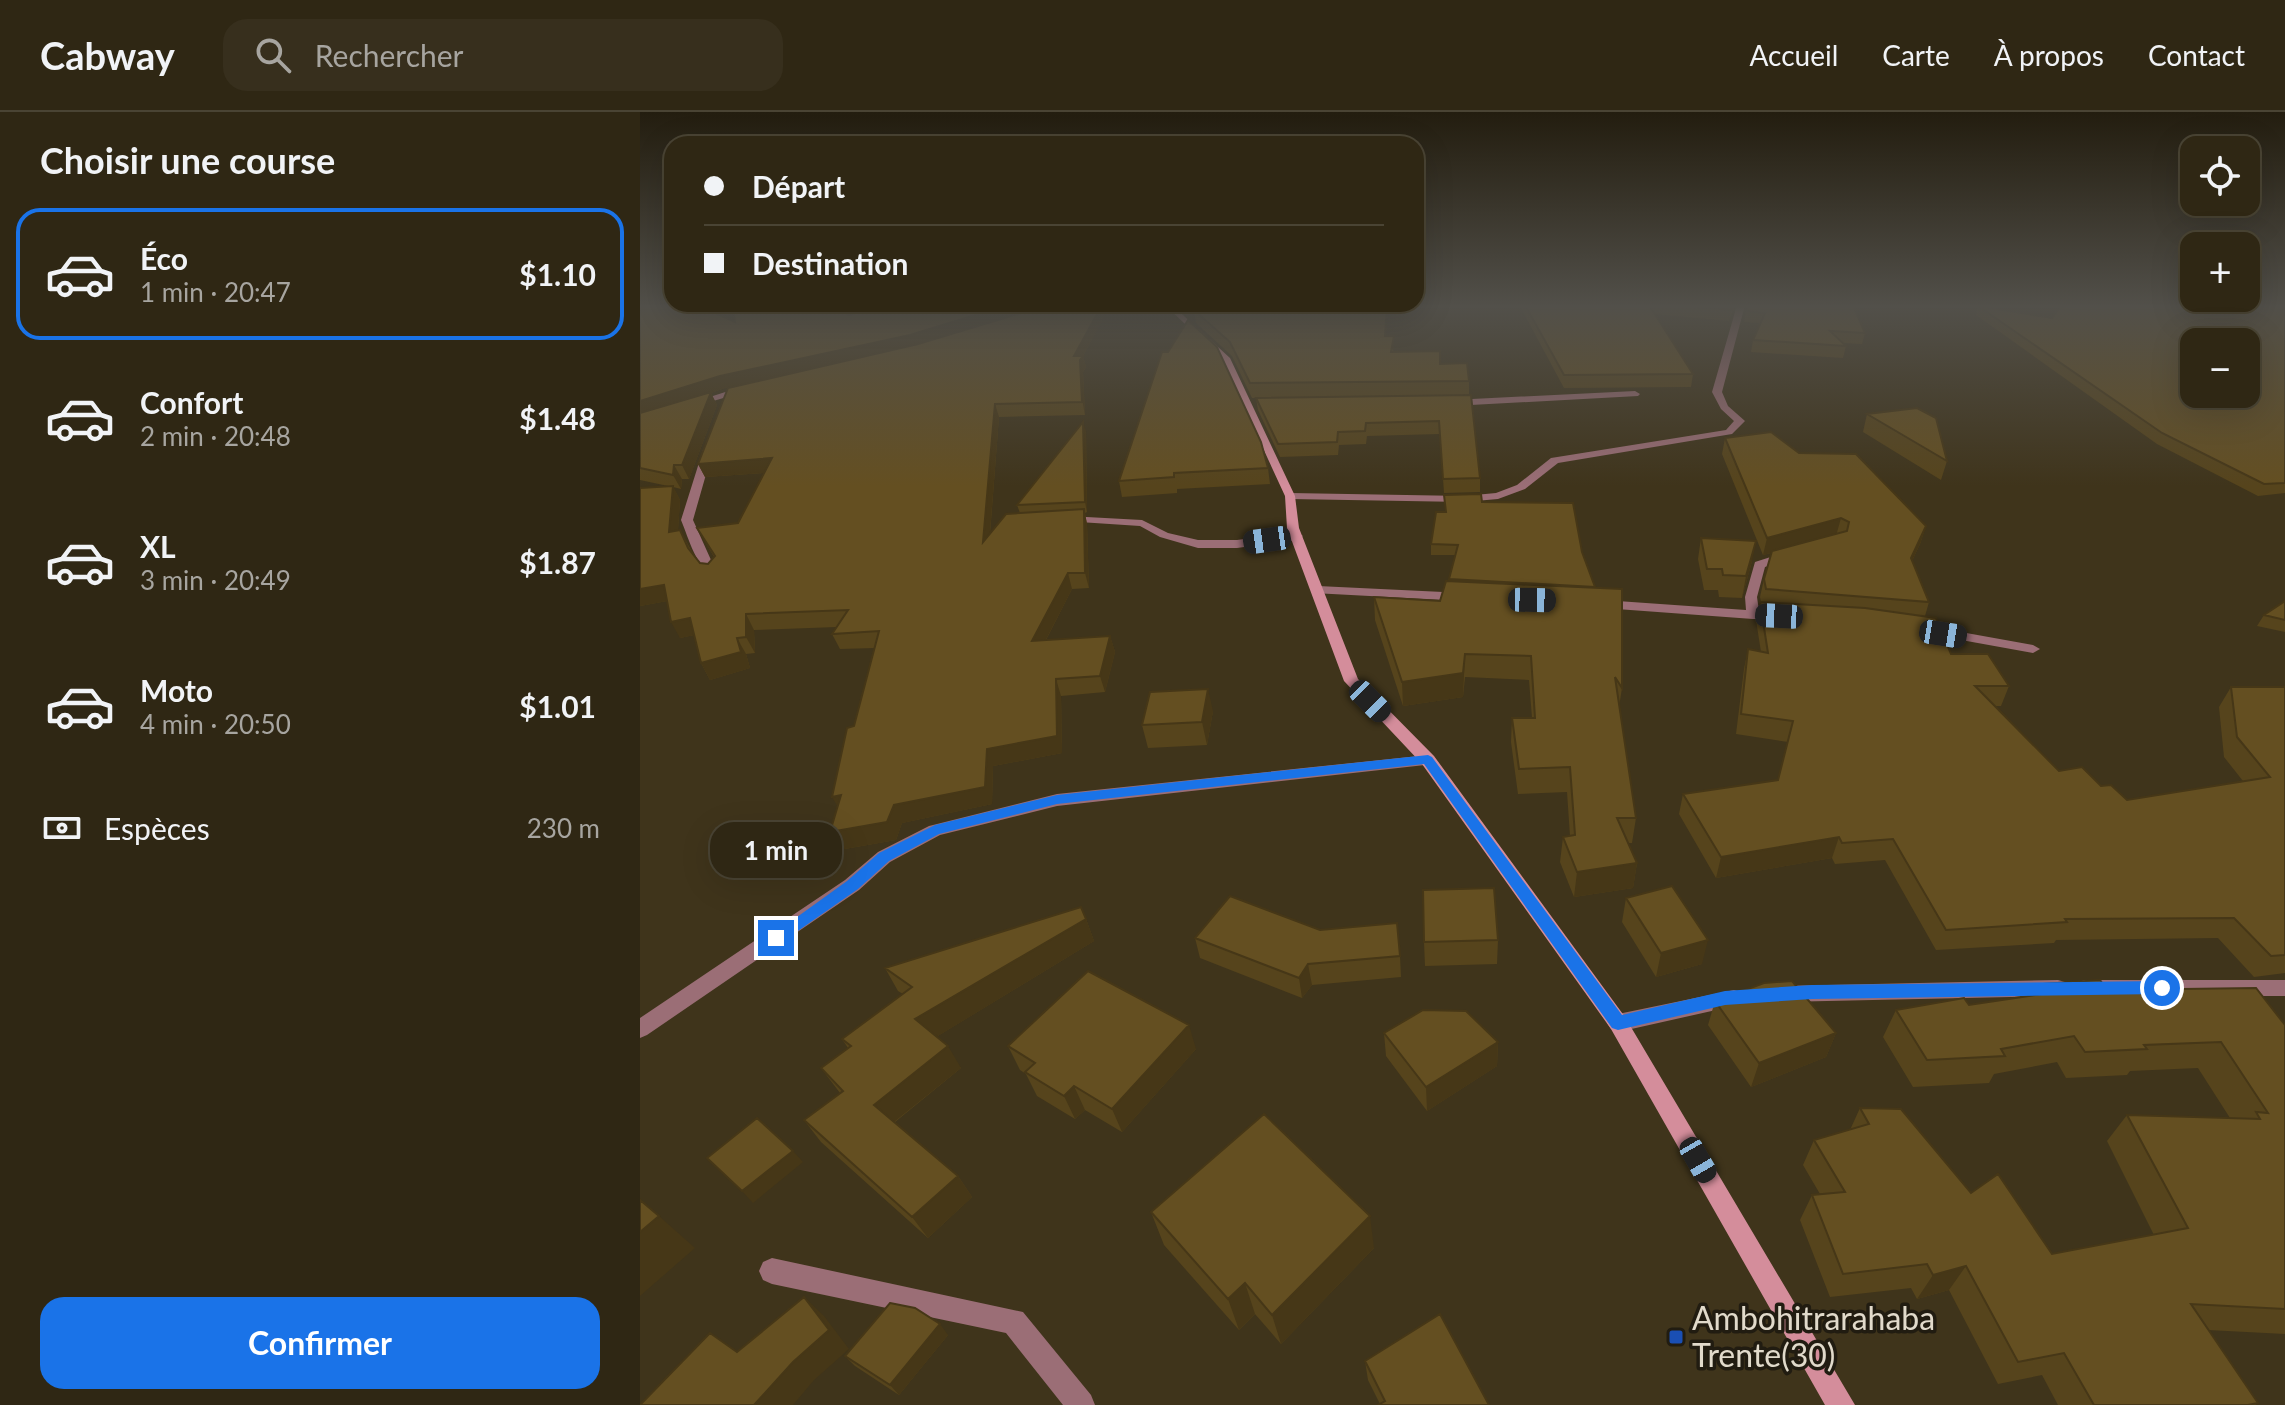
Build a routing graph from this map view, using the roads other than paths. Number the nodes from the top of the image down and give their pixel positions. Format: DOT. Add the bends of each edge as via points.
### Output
graph roads {
  1 [pos="1230,365"];
  2 [pos="1724,365"];
  3 [pos="759,386"];
  4 [pos="728,393"];
  5 [pos="1635,394"];
  6 [pos="1442,403"];
  7 [pos="686,406"];
  8 [pos="725,407"];
  9 [pos="716,435"];
  10 [pos="1290,496"];
  11 [pos="1061,519"];
  12 [pos="1297,536"];
  13 [pos="1804,553"];
  14 [pos="715,573"];
  15 [pos="1318,590"];
  16 [pos="1477,598"];
  17 [pos="1591,603"];
  18 [pos="1753,615"];
  19 [pos="1798,617"];
  20 [pos="1911,626"];
  21 [pos="2033,649"];
  22 [pos="1428,760"];
  23 [pos="2285,988"];
  24 [pos="1618,1023"];
  25 [pos="640,1029"];
  26 [pos="772,1271"];
  27 [pos="1081,1405"];
  28 [pos="1841,1405"];
  1 -- 10 [label="street" via="1254,404"];
  2 -- 10 [label="street" via="1717,392 1740,421 1729,432 1555,460 1521,487 1498,496"];
  3 -- 4 [label="street"];
  4 -- 7 [label="street"];
  4 -- 8 [label="street"];
  5 -- 6 [label="street"];
  9 -- 14 [label="street" via="687,520"];
  10 -- 12 [label="street"];
  11 -- 12 [label="street" via="1142,523 1198,544"];
  12 -- 15 [label="street"];
  13 -- 18 [label="street" via="1759,565 1751,597"];
  15 -- 16 [label="street"];
  15 -- 22 [label="street" via="1351,681"];
  17 -- 18 [label="street"];
  18 -- 19 [label="street"];
  20 -- 21 [label="street"];
  22 -- 24 [label="street"];
  22 -- 25 [label="street" via="1057,800 935,830 884,857 852,885"];
  23 -- 24 [label="street" via="1812,992 1725,998"];
  24 -- 28 [label="street"];
  26 -- 27 [label="street" via="1014,1321"];
}
